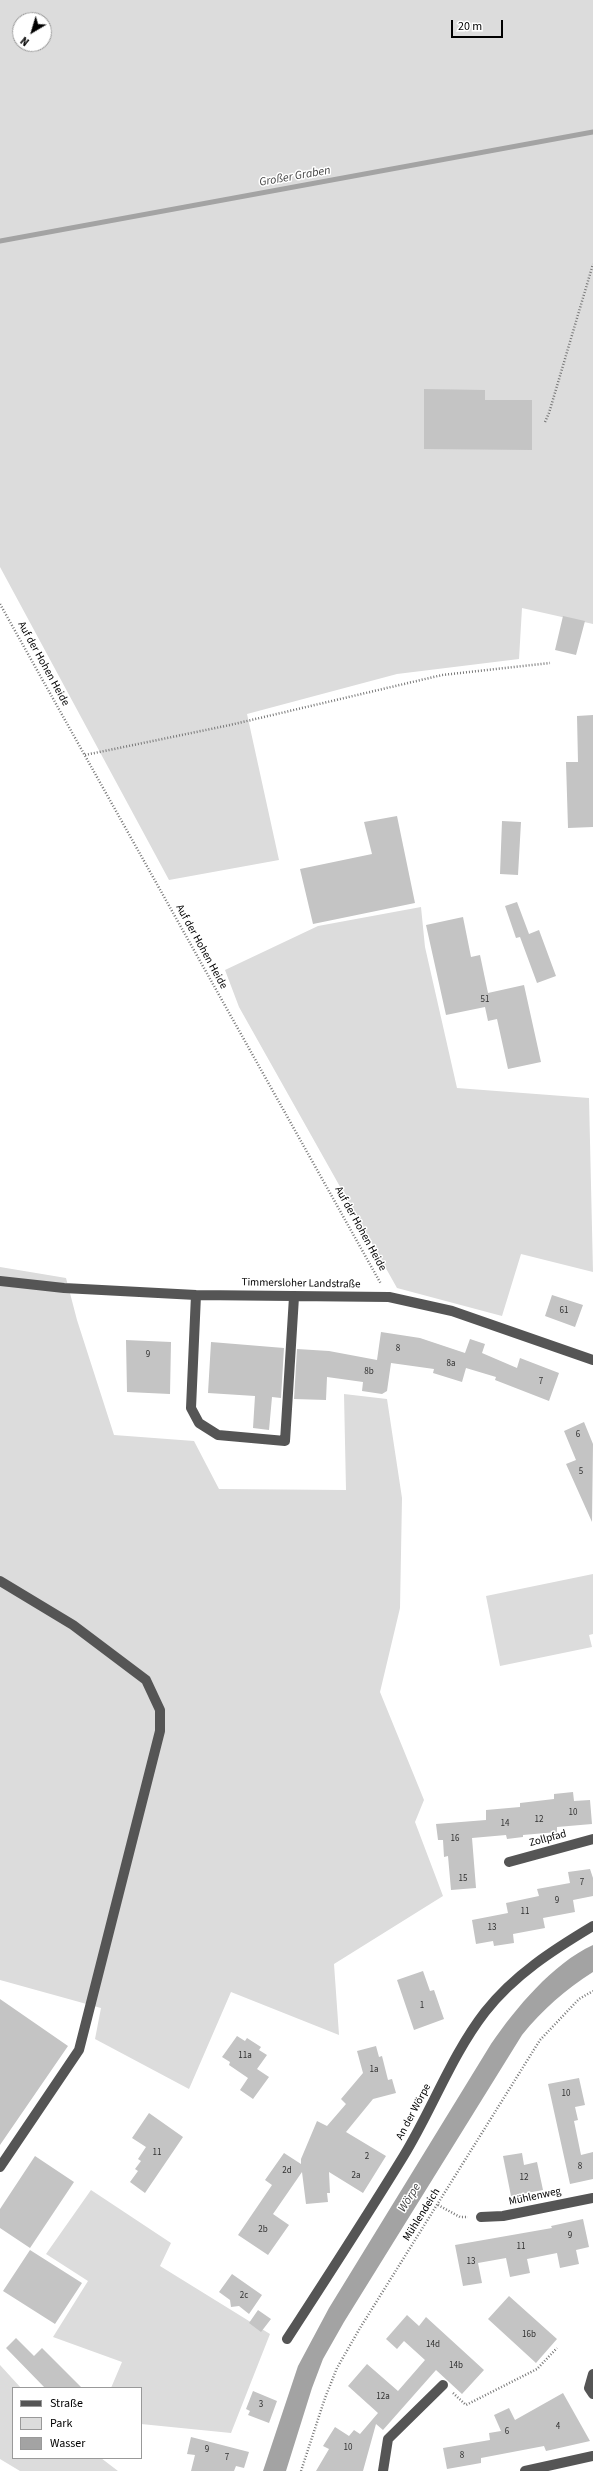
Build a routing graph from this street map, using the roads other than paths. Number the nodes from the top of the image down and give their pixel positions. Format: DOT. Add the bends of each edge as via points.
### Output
graph roads {
  1 [pos="0,1280"];
  2 [pos="196,1295"];
  3 [pos="294,1297"];
  4 [pos="593,1360"];
  5 [pos="0,1581"];
  6 [pos="593,1839"];
  7 [pos="509,1862"];
  8 [pos="593,1926"];
  9 [pos="0,2167"];
  10 [pos="593,2198"];
  11 [pos="481,2217"];
  12 [pos="287,2339"];
  13 [pos="593,2374"];
  14 [pos="444,2385"];
  15 [pos="593,2394"];
  16 [pos="593,2456"];
  17 [pos="536,2470"];
  18 [pos="383,2471"];
  19 [pos="525,2471"];
  1 -- 2 [label="street, Timmersloher Landstraße" via="64,1288"];
  2 -- 3 [label="street, Timmersloher Landstraße"];
  2 -- 3 [label="street" via="191,1408 199,1423 218,1435 285,1441"];
  3 -- 4 [label="street, Timmersloher Landstraße" via="389,1297 452,1311"];
  5 -- 9 [label="street" via="74,1625 146,1680 160,1710 160,1731 79,2050"];
  6 -- 7 [label="street, Zollpfad"];
  8 -- 12 [label="street, An der Wörpe" via="560,1945 517,1977 485,2012 459,2052 403,2157"];
  10 -- 11 [label="street, Mühlenweg" via="503,2216"];
  13 -- 15 [label="street" via="590,2388"];
  14 -- 18 [label="street" via="388,2439"];
  16 -- 17 [label="street"];
  17 -- 19 [label="street"];
}
